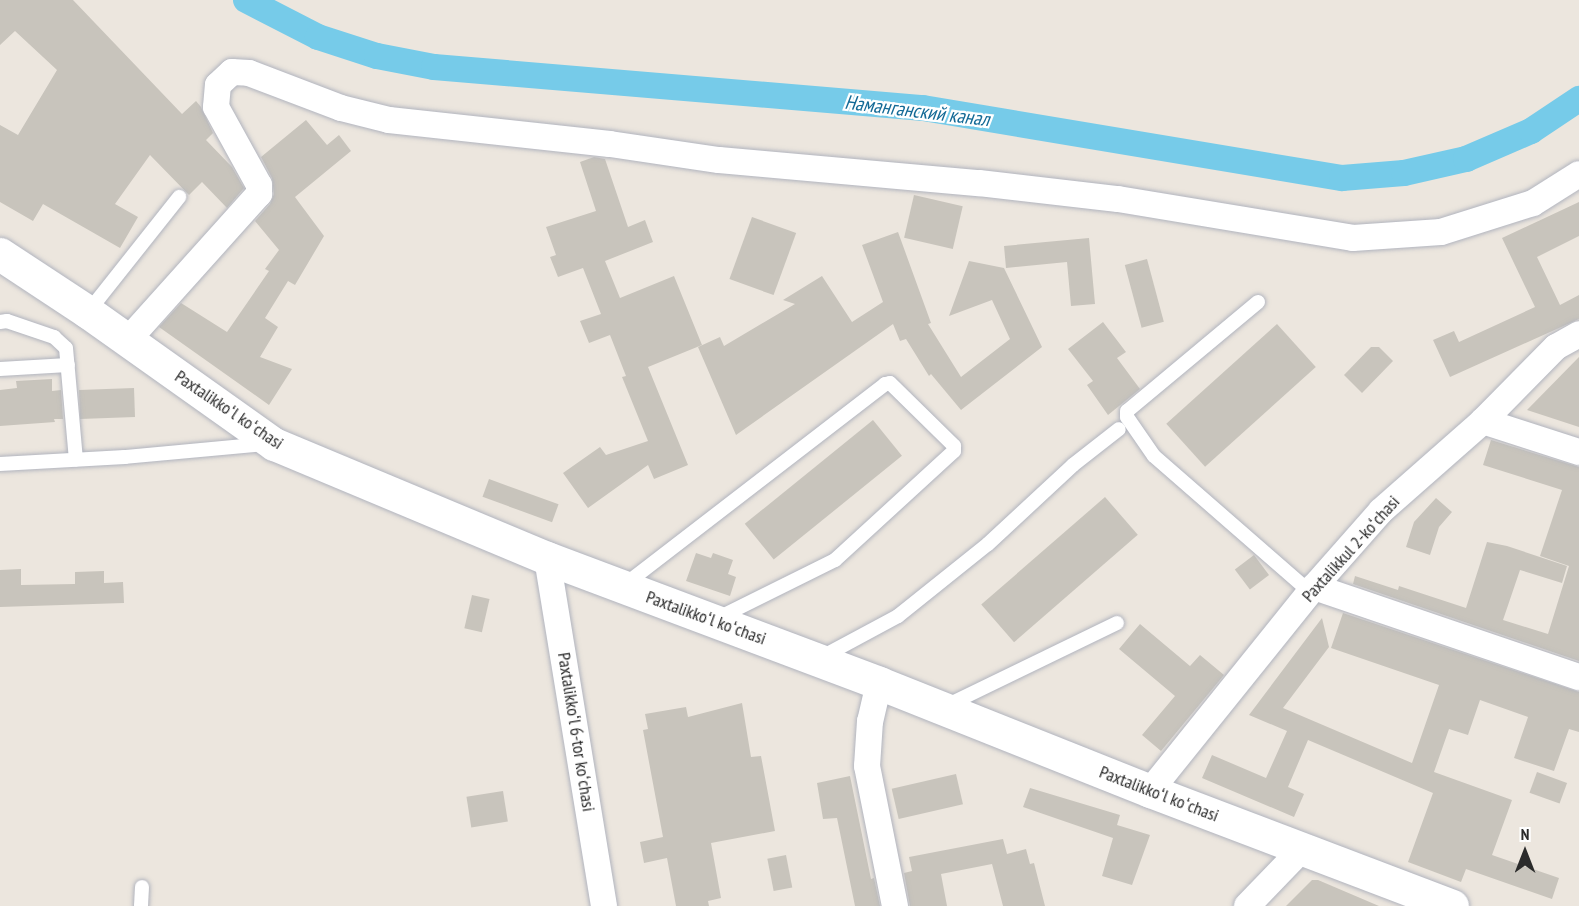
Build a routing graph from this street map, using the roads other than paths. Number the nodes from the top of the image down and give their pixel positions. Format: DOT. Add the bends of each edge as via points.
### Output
graph roads {
  1 [pos="1579,174"];
  2 [pos="179,196"];
  3 [pos="0,254"];
  4 [pos="1258,302"];
  5 [pos="88,312"];
  6 [pos="0,322"];
  7 [pos="1579,334"];
  8 [pos="127,341"];
  9 [pos="68,365"];
  10 [pos="0,369"];
  11 [pos="1483,421"];
  12 [pos="1119,429"];
  13 [pos="274,444"];
  14 [pos="1579,452"];
  15 [pos="76,460"];
  16 [pos="0,464"];
  17 [pos="547,558"];
  18 [pos="621,587"];
  19 [pos="1312,589"];
  20 [pos="715,620"];
  21 [pos="1117,623"];
  22 [pos="818,659"];
  23 [pos="1579,677"];
  24 [pos="879,683"];
  25 [pos="941,708"];
  26 [pos="1150,790"];
  27 [pos="1302,849"];
  28 [pos="142,887"];
  29 [pos="141,906"];
  30 [pos="604,906"];
  31 [pos="895,906"];
  32 [pos="1247,906"];
  33 [pos="1452,906"];
  1 -- 8 [label="street" via="1533,203 1441,232 1353,238 1107,198 719,160 388,120 341,108 249,73 232,72 218,85 216,107 259,185 259,194"];
  2 -- 5 [label="lane"];
  3 -- 5 [label="street, Paxtalikkoʻl koʻchasi"];
  4 -- 19 [label="lane" via="1127,411 1127,417 1154,456"];
  5 -- 8 [label="street, Paxtalikkoʻl koʻchasi"];
  6 -- 9 [label="lane" via="54,337 66,348"];
  7 -- 11 [label="street, Paxtalikkul 2-koʻchasi" via="1556,347"];
  8 -- 13 [label="street, Paxtalikkoʻl koʻchasi"];
  9 -- 10 [label="lane"];
  9 -- 15 [label="lane"];
  11 -- 14 [label="street"];
  11 -- 19 [label="street, Paxtalikkul 2-koʻchasi" via="1381,511"];
  12 -- 22 [label="lane" via="1073,465 988,544 898,616"];
  13 -- 15 [label="lane"];
  13 -- 17 [label="street, Paxtalikkoʻl koʻchasi"];
  15 -- 16 [label="lane"];
  17 -- 18 [label="street, Paxtalikkoʻl koʻchasi"];
  17 -- 30 [label="street, Paxtalikkoʻl 6-tor koʻchasi"];
  18 -- 20 [label="street, Paxtalikkoʻl koʻchasi"];
  18 -- 20 [label="lane" via="885,384 890,383 954,446 954,451 835,560"];
  19 -- 23 [label="street"];
  19 -- 26 [label="street, Paxtalikkul 2-koʻchasi"];
  20 -- 22 [label="street, Paxtalikkoʻl koʻchasi"];
  21 -- 25 [label="lane"];
  22 -- 24 [label="street, Paxtalikkoʻl koʻchasi"];
  24 -- 25 [label="street, Paxtalikkoʻl koʻchasi"];
  24 -- 31 [label="street" via="870,722 867,766"];
  25 -- 26 [label="street, Paxtalikkoʻl koʻchasi"];
  26 -- 27 [label="street, Paxtalikkoʻl koʻchasi"];
  27 -- 32 [label="street"];
  27 -- 33 [label="street, Paxtalikkoʻl koʻchasi"];
  28 -- 29 [label="lane"];
}
